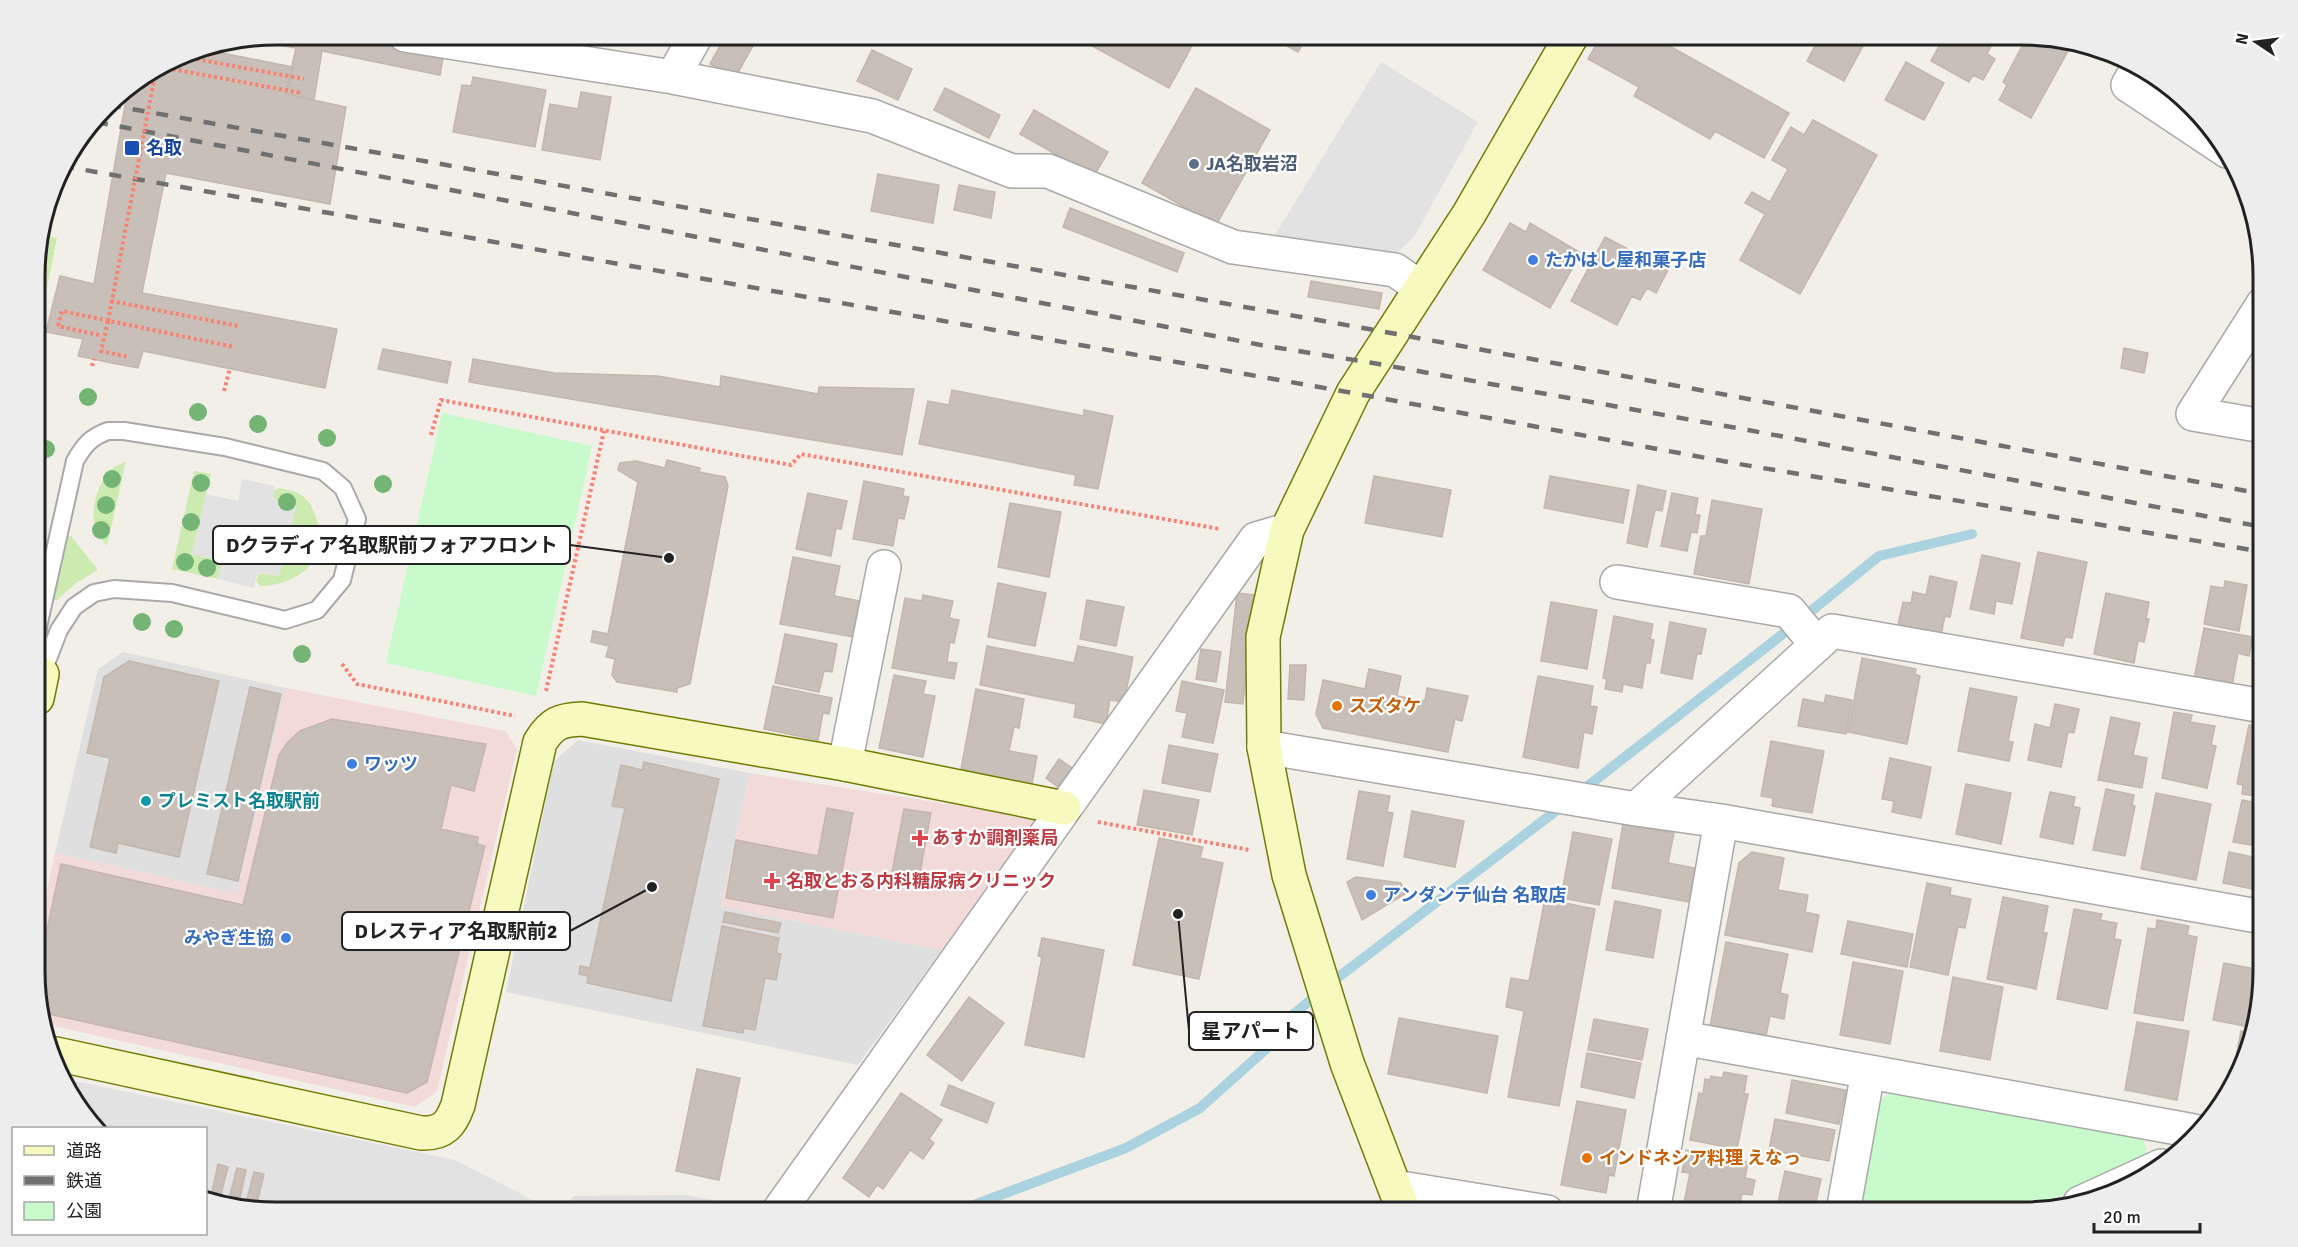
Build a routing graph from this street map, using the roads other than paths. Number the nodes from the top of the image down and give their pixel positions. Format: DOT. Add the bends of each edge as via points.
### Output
graph roads {
  1 [pos="473,45"];
  2 [pos="690,45"];
  3 [pos="1566,45"];
  4 [pos="2134,74"];
  5 [pos="672,77"];
  6 [pos="2207,138"];
  7 [pos="1421,288"];
  8 [pos="2253,320"];
  9 [pos="2253,424"];
  10 [pos="1287,530"];
  11 [pos="884,567"];
  12 [pos="1617,582"];
  13 [pos="45,594"];
  14 [pos="1815,643"];
  15 [pos="45,669"];
  16 [pos="2253,704"];
  17 [pos="1264,747"];
  18 [pos="845,764"];
  19 [pos="1636,809"];
  20 [pos="1062,811"];
  21 [pos="1721,821"];
  22 [pos="2253,915"];
  23 [pos="1683,1038"];
  24 [pos="61,1055"];
  25 [pos="1868,1072"];
  26 [pos="2189,1130"];
  27 [pos="1399,1200"];
  28 [pos="785,1202"];
  29 [pos="1424,1202"];
  30 [pos="1655,1202"];
  31 [pos="1845,1202"];
  1 -- 5 [label="street"];
  2 -- 5 [label="street"];
  3 -- 7 [label="street" via="1469,214"];
  4 -- 6 [label="street" via="2128,85"];
  5 -- 7 [label="street" via="872,117 1012,171 1048,171 1233,247 1395,270"];
  7 -- 10 [label="street" via="1353,393"];
  8 -- 9 [label="street" via="2193,414"];
  10 -- 17 [label="street" via="1263,637"];
  10 -- 20 [label="street" via="1256,539"];
  11 -- 18 [label="street"];
  12 -- 14 [label="street" via="1789,611"];
  13 -- 15 [label="lane" via="75,461 83,446 108,431 225,447 323,471 343,488 357,519 342,580 317,610 285,620 172,593 114,589 94,593 74,607 59,630"];
  14 -- 16 [label="street" via="1832,631"];
  14 -- 19 [label="street"];
  17 -- 19 [label="street"];
  17 -- 27 [label="street" via="1289,875 1347,1063"];
  18 -- 20 [label="street"];
  18 -- 24 [label="street" via="582,718 563,721 549,729 540,742 458,1105 445,1129 434,1133 410,1131"];
  19 -- 21 [label="street"];
  20 -- 28 [label="street"];
  21 -- 22 [label="street"];
  21 -- 23 [label="street"];
  23 -- 25 [label="street"];
  23 -- 30 [label="street"];
  25 -- 26 [label="street"];
  25 -- 31 [label="street"];
  27 -- 29 [label="street"];
}
